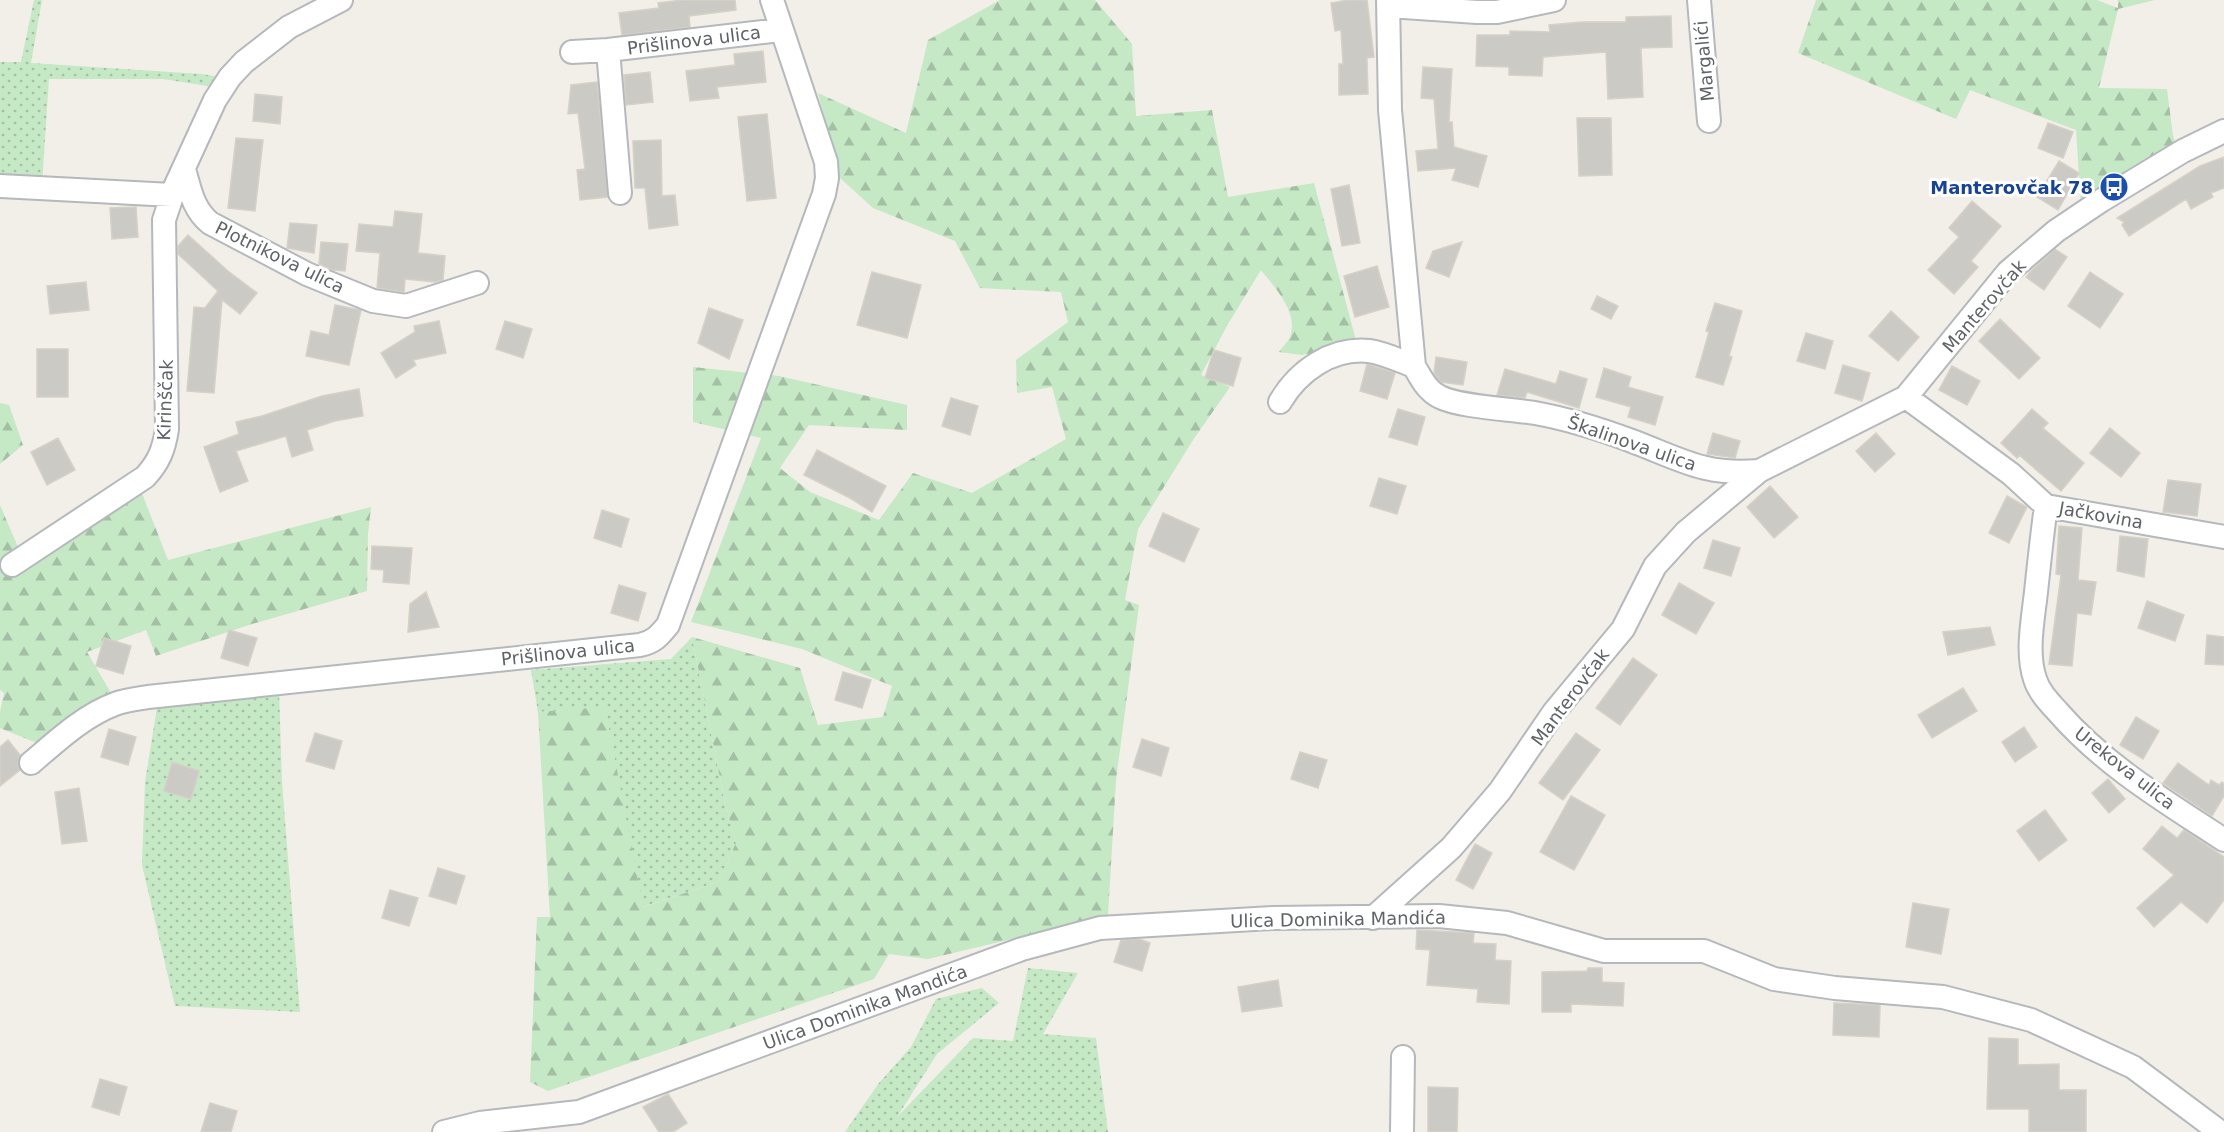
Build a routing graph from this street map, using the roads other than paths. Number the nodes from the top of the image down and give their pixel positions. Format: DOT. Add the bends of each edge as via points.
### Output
graph roads {
  1 [pos="340,0"];
  2 [pos="772,0"];
  3 [pos="1554,0"];
  4 [pos="1699,0"];
  5 [pos="1388,3"];
  6 [pos="780,30"];
  7 [pos="608,50"];
  8 [pos="572,52"];
  9 [pos="1709,121"];
  10 [pos="2224,131"];
  11 [pos="184,169"];
  12 [pos="0,186"];
  13 [pos="620,193"];
  14 [pos="172,195"];
  15 [pos="477,283"];
  16 [pos="1414,366"];
  17 [pos="1906,397"];
  18 [pos="1280,402"];
  19 [pos="1759,471"];
  20 [pos="2046,506"];
  21 [pos="2224,537"];
  22 [pos="12,565"];
  23 [pos="31,764"];
  24 [pos="2224,840"];
  25 [pos="1373,918"];
  26 [pos="1403,1057"];
  27 [pos="444,1132"];
  28 [pos="1401,1132"];
  29 [pos="2220,1132"];
  1 -- 11 [label="street, Kirinščak" via="289,27 230,76"];
  2 -- 6 [label="street, Prišlinova ulica"];
  3 -- 5 [label="street" via="1487,12"];
  4 -- 9 [label="street, Margalići"];
  5 -- 16 [label="street, Škalinova ulica" via="1390,110"];
  6 -- 7 [label="street, Prišlinova ulica"];
  6 -- 23 [label="street, Prišlinova ulica" via="826,162 824,194 668,625 658,638 640,645 117,703 77,724"];
  7 -- 8 [label="street, Prišlinova ulica"];
  7 -- 13 [label="street, Prišlinova ulica"];
  10 -- 17 [label="street, Manterovčak" via="2112,194 2048,238 2008,272"];
  11 -- 14 [label="street, Kirinščak"];
  11 -- 15 [label="street, Plotnikova ulica" via="194,205 210,223 307,274 373,301 406,306"];
  12 -- 14 [label="street"];
  14 -- 22 [label="street, Kirinščak" via="164,220 167,429 156,466"];
  16 -- 18 [label="street" via="1372,352 1345,352 1298,377"];
  16 -- 19 [label="street, Škalinova ulica" via="1430,390 1450,401 1536,413 1587,425 1718,472"];
  17 -- 19 [label="street"];
  17 -- 20 [label="street, Jačkovina" via="2011,474"];
  19 -- 25 [label="street, Manterovčak" via="1686,532 1655,566 1623,629 1554,712 1500,791 1451,848"];
  20 -- 21 [label="street, Jačkovina"];
  20 -- 24 [label="street, Urekova ulica" via="2032,628 2035,680 2067,722 2105,758"];
  25 -- 27 [label="street, Ulica Dominika Mandića" via="1273,918 1100,928 1022,949 579,1112 480,1123"];
  25 -- 29 [label="street, Ulica Dominika Mandića" via="1439,916 1507,923 1604,951 1704,951 1774,979 1943,997 2031,1020 2133,1067"];
  26 -- 28 [label="street"];
}
